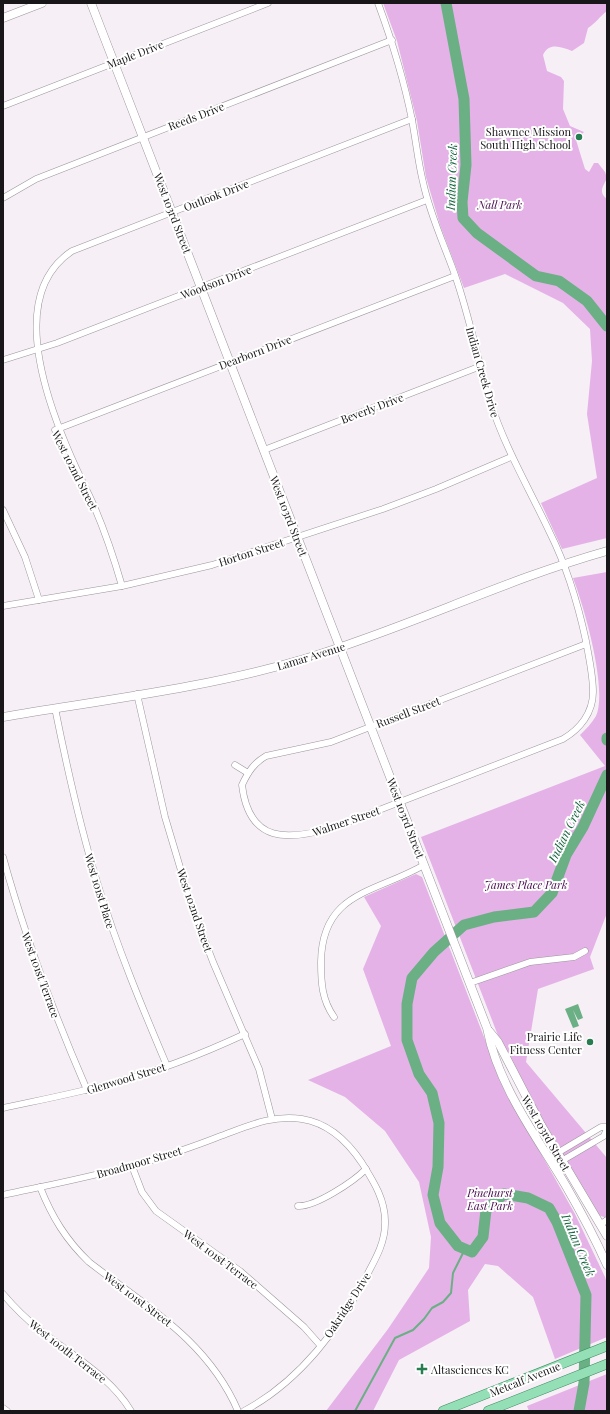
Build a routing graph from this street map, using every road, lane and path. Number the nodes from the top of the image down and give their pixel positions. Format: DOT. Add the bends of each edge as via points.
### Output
graph roads {
  1 [pos="42,3"];
  2 [pos="91,3"];
  3 [pos="268,3"];
  4 [pos="378,3"];
  5 [pos="3,18"];
  6 [pos="392,40"];
  7 [pos="114,62"];
  8 [pos="3,106"];
  9 [pos="412,120"];
  10 [pos="143,137"];
  11 [pos="3,198"];
  12 [pos="427,200"];
  13 [pos="172,212"];
  14 [pos="51,262"];
  15 [pos="455,276"];
  16 [pos="201,287"];
  17 [pos="3,360"];
  18 [pos="230,362"];
  19 [pos="481,366"];
  20 [pos="46,413"];
  21 [pos="55,430"];
  22 [pos="264,450"];
  23 [pos="511,456"];
  24 [pos="3,510"];
  25 [pos="298,537"];
  26 [pos="603,552"];
  27 [pos="564,564"];
  28 [pos="122,586"];
  29 [pos="39,600"];
  30 [pos="3,606"];
  31 [pos="586,644"];
  32 [pos="340,647"];
  33 [pos="137,694"];
  34 [pos="55,708"];
  35 [pos="3,717"];
  36 [pos="371,727"];
  37 [pos="576,730"];
  38 [pos="235,765"];
  39 [pos="248,773"];
  40 [pos="400,802"];
  41 [pos="3,857"];
  42 [pos="424,865"];
  43 [pos="585,951"];
  44 [pos="470,983"];
  45 [pos="334,1018"];
  46 [pos="487,1028"];
  47 [pos="245,1034"];
  48 [pos="167,1066"];
  49 [pos="87,1090"];
  50 [pos="3,1108"];
  51 [pos="272,1119"];
  52 [pos="607,1128"];
  53 [pos="557,1153"];
  54 [pos="549,1158"];
  55 [pos="562,1161"];
  56 [pos="132,1166"];
  57 [pos="554,1166"];
  58 [pos="366,1169"];
  59 [pos="40,1187"];
  60 [pos="3,1195"];
  61 [pos="298,1206"];
  62 [pos="604,1222"];
  63 [pos="607,1236"];
  64 [pos="607,1265"];
  65 [pos="3,1294"];
  66 [pos="320,1345"];
  67 [pos="607,1346"];
  68 [pos="607,1364"];
  69 [pos="3,1408"];
  70 [pos="6,1411"];
  71 [pos="131,1411"];
  72 [pos="238,1411"];
  73 [pos="244,1411"];
  74 [pos="443,1411"];
  75 [pos="488,1411"];
  1 -- 5 [label="main road"];
  2 -- 7 [label="main road, West 103rd Street"];
  3 -- 7 [label="street, Maple Drive"];
  4 -- 6 [label="street, Indian Creek Drive"];
  6 -- 9 [label="street, Indian Creek Drive"];
  6 -- 10 [label="street, Reeds Drive"];
  7 -- 8 [label="street, Maple Drive"];
  7 -- 10 [label="main road, West 103rd Street"];
  9 -- 12 [label="street, Indian Creek Drive"];
  9 -- 13 [label="street, Outlook Drive"];
  10 -- 11 [label="street, Reeds Drive" via="36,179"];
  10 -- 13 [label="main road, West 103rd Street"];
  12 -- 15 [label="street, Indian Creek Drive"];
  12 -- 16 [label="street, Woodson Drive"];
  13 -- 14 [label="street, Outlook Drive" via="72,251"];
  13 -- 16 [label="main road, West 103rd Street"];
  15 -- 18 [label="street, Dearborn Drive"];
  15 -- 19 [label="street, Indian Creek Drive"];
  16 -- 17 [label="street, Woodson Drive"];
  16 -- 18 [label="main road, West 103rd Street"];
  18 -- 21 [label="street, Dearborn Drive"];
  18 -- 22 [label="main road, West 103rd Street"];
  19 -- 22 [label="street, Beverly Drive"];
  19 -- 23 [label="street, Indian Creek Drive" via="499,427"];
  20 -- 21 [label="street, West 102nd Street"];
  21 -- 28 [label="street, West 102nd Street" via="98,516"];
  22 -- 25 [label="main road, West 103rd Street"];
  23 -- 25 [label="street, Horton Street" via="428,492"];
  23 -- 27 [label="street, Indian Creek Drive"];
  24 -- 29 [label="street" via="25,558"];
  25 -- 28 [label="street, Horton Street" via="212,565"];
  25 -- 32 [label="main road, West 103rd Street"];
  26 -- 27 [label="main road, Lamar Avenue"];
  27 -- 31 [label="street, Indian Creek Drive"];
  27 -- 32 [label="main road, Lamar Avenue"];
  28 -- 29 [label="street, Horton Street"];
  29 -- 30 [label="street, Horton Street"];
  31 -- 36 [label="street, Russell Street"];
  31 -- 37 [label="street, Indian Creek Drive" via="592,680 592,702 588,714"];
  32 -- 33 [label="main road, Lamar Avenue" via="273,668"];
  32 -- 36 [label="main road, West 103rd Street"];
  33 -- 34 [label="main road, Lamar Avenue"];
  33 -- 47 [label="street, West 102nd Street" via="178,864 210,955"];
  34 -- 35 [label="main road, Lamar Avenue"];
  34 -- 48 [label="street, West 101st Place" via="78,813 98,886 122,957"];
  36 -- 39 [label="street, Russell Street" via="331,742 266,756 257,761"];
  36 -- 40 [label="main road, West 103rd Street"];
  37 -- 40 [label="street, Walmer Street" via="563,739"];
  38 -- 39 [label="street"];
  39 -- 40 [label="street, Walmer Street" via="242,785 248,812 260,828 286,837 324,830"];
  40 -- 42 [label="main road, West 103rd Street"];
  41 -- 49 [label="street, West 101st Terrace" via="34,958"];
  42 -- 44 [label="main road, West 103rd Street"];
  42 -- 45 [label="street" via="356,897 344,904 331,918 324,933 321,971 323,997"];
  43 -- 44 [label="street" via="574,957 530,962"];
  44 -- 46 [label="main road, West 103rd Street"];
  46 -- 53 [label="main road, West 103rd Street" via="498,1042"];
  46 -- 54 [label="main road, West 103rd Street" via="505,1080"];
  47 -- 48 [label="street, Glenwood Street"];
  47 -- 51 [label="street, West 102nd Street" via="259,1069"];
  48 -- 49 [label="street, Glenwood Street"];
  49 -- 50 [label="street, Glenwood Street"];
  51 -- 56 [label="street, Broadmoor Street"];
  51 -- 58 [label="street, Broadmoor Street" via="304,1119 325,1127 348,1145"];
  52 -- 53 [label="street" via="600,1127"];
  52 -- 55 [label="street" via="604,1136"];
  53 -- 54 [label="street"];
  53 -- 55 [label="main road, West 103rd Street"];
  54 -- 57 [label="main road, West 103rd Street"];
  55 -- 57 [label="street"];
  55 -- 62 [label="main road, West 103rd Street"];
  56 -- 59 [label="street, Broadmoor Street"];
  56 -- 66 [label="street, West 101st Terrace" via="142,1192 156,1210 240,1271 304,1327"];
  57 -- 64 [label="main road, West 103rd Street"];
  58 -- 61 [label="street" via="318,1202"];
  58 -- 66 [label="street, Oakridge Drive" via="383,1203 384,1237 357,1294"];
  59 -- 60 [label="street, Broadmoor Street"];
  59 -- 72 [label="street, West 101st Street" via="56,1222 76,1250 177,1328 211,1366"];
  62 -- 63 [label="main road, West 103rd Street"];
  65 -- 71 [label="street, West 100th Terrace" via="29,1321 108,1382"];
  66 -- 73 [label="street, Oakridge Drive" via="279,1388"];
  67 -- 74 [label="main road, Metcalf Avenue"];
  68 -- 75 [label="main road, Metcalf Avenue"];
  69 -- 70 [label="street"];
}
